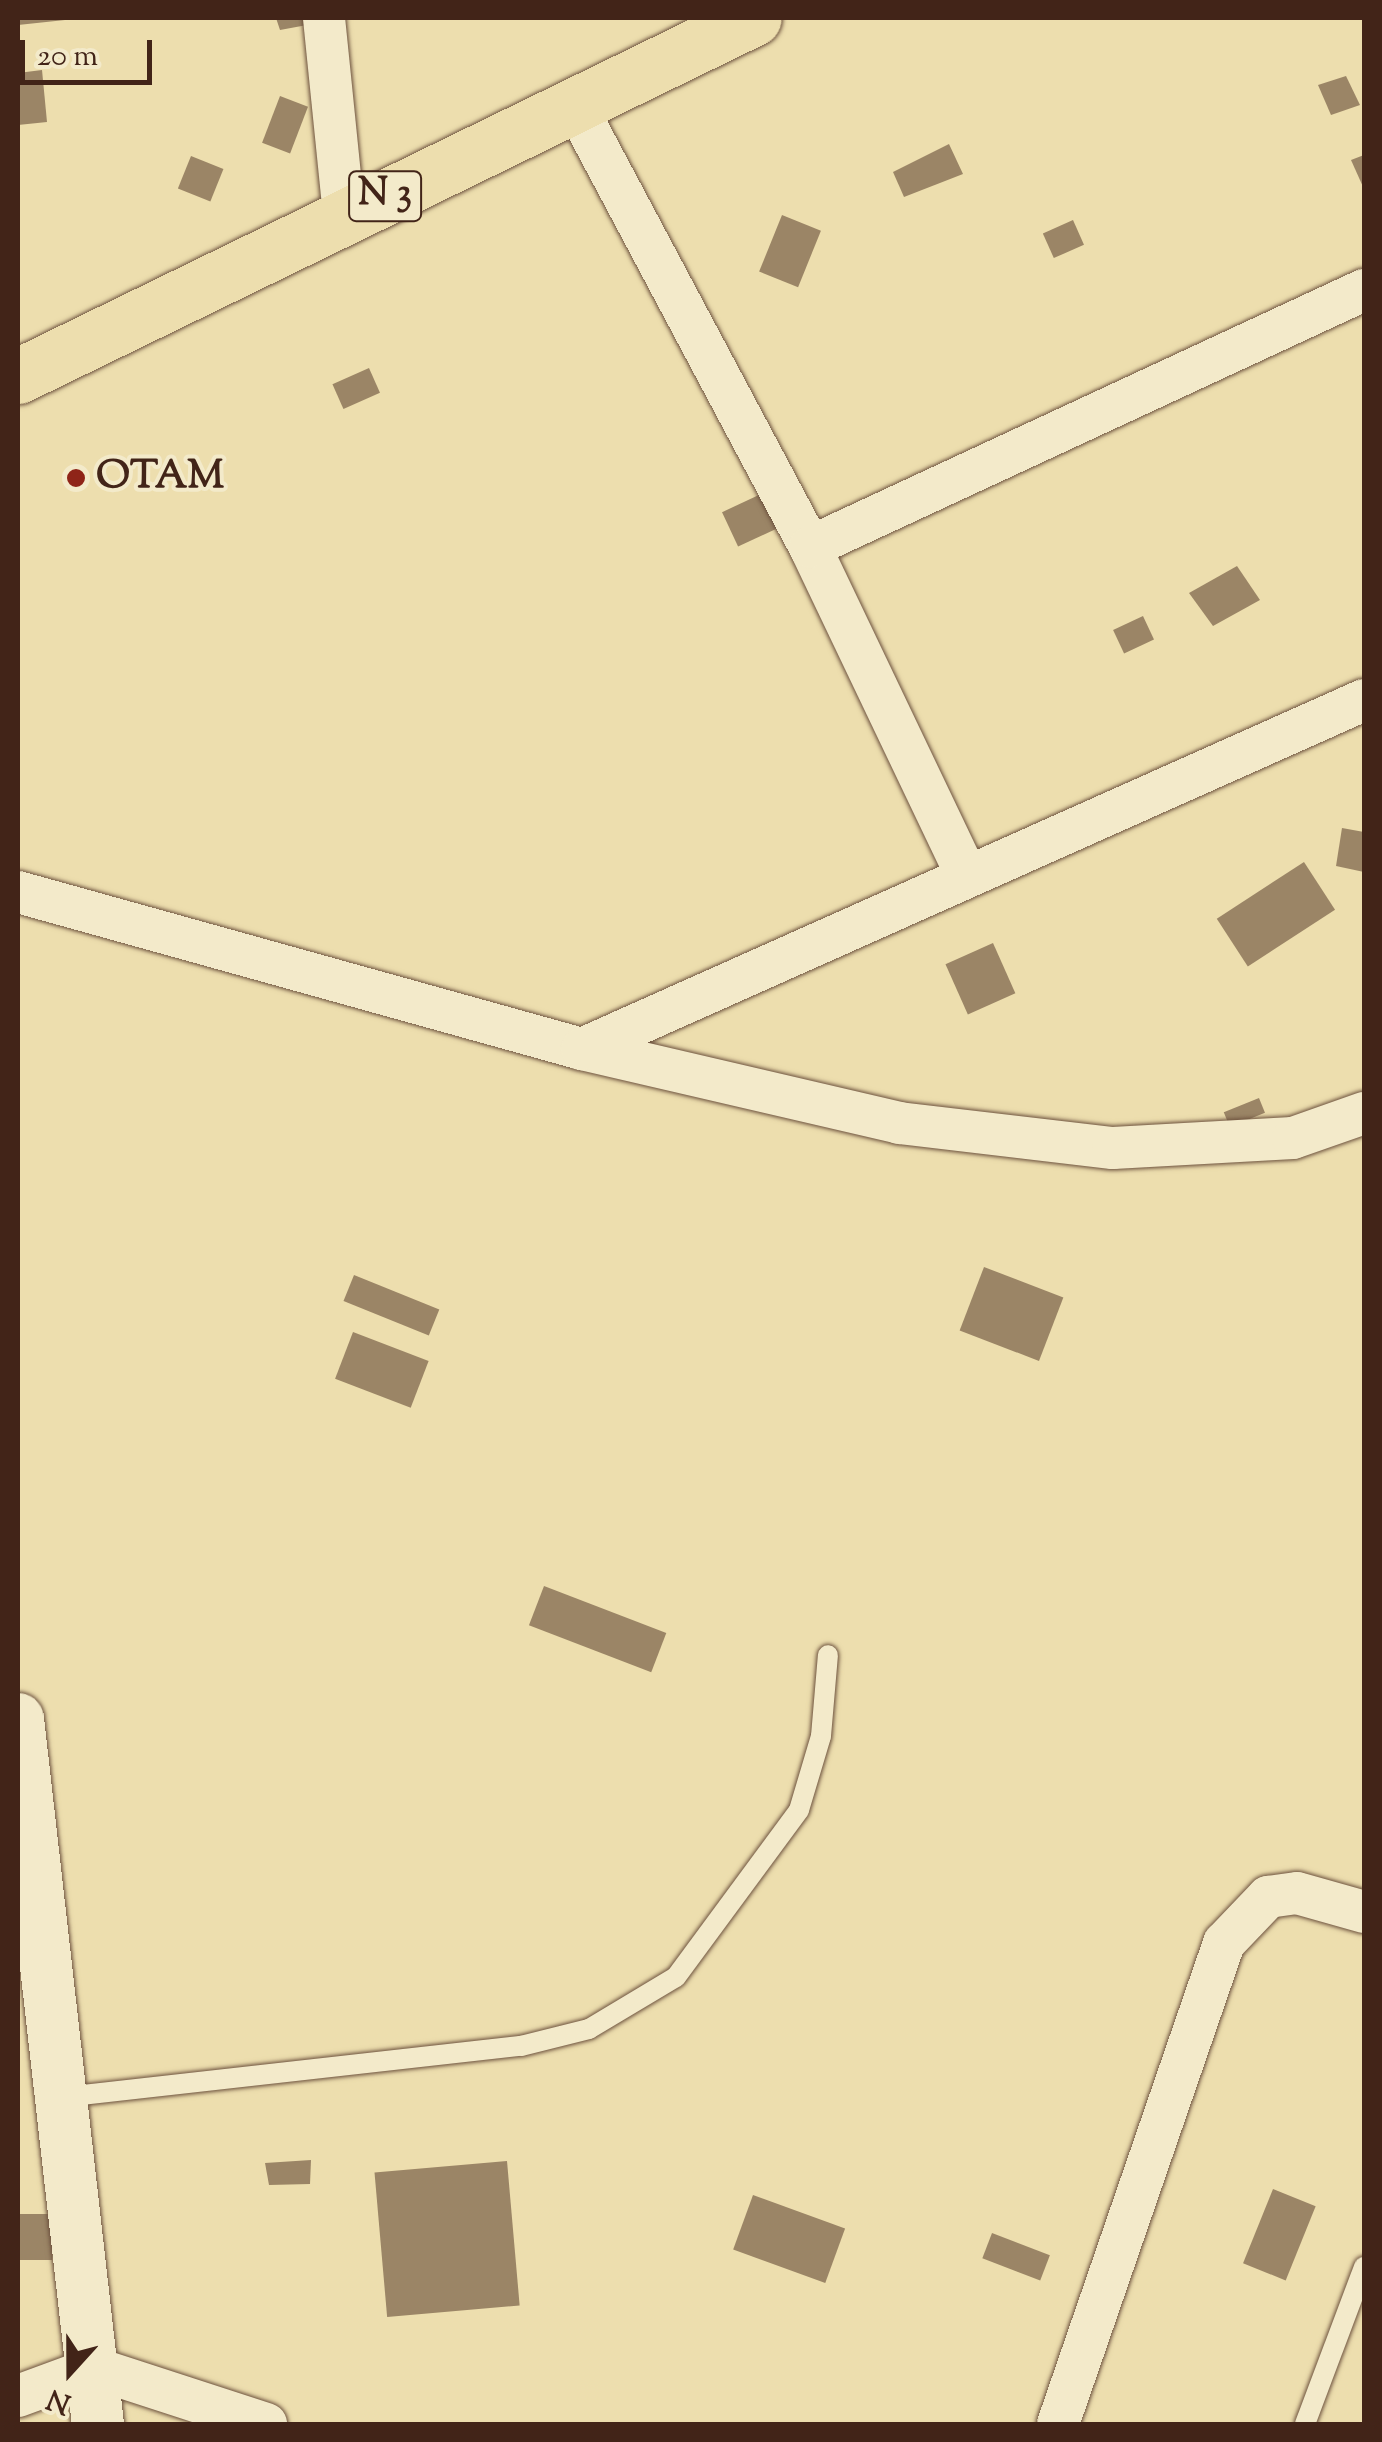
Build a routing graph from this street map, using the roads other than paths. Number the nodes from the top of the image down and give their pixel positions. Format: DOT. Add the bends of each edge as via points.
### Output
graph roads {
  1 [pos="324,18"];
  2 [pos="754,18"];
  3 [pos="574,104"];
  4 [pos="344,216"];
  5 [pos="1364,290"];
  6 [pos="18,376"];
  7 [pos="810,547"];
  8 [pos="1364,700"];
  9 [pos="966,874"];
  10 [pos="18,892"];
  11 [pos="582,1049"];
  12 [pos="1364,1113"];
  13 [pos="828,1655"];
  14 [pos="18,1719"];
  15 [pos="1364,1912"];
  16 [pos="62,2097"];
  17 [pos="1364,2267"];
  18 [pos="94,2368"];
  19 [pos="18,2396"];
  20 [pos="98,2424"];
  21 [pos="266,2424"];
  22 [pos="1058,2424"];
  23 [pos="1305,2424"];
  1 -- 4 [label="street"];
  2 -- 3 [label="main road, N 3"];
  3 -- 4 [label="main road, N 3"];
  3 -- 7 [label="street"];
  4 -- 6 [label="main road, N 3"];
  5 -- 7 [label="street"];
  7 -- 9 [label="street"];
  8 -- 9 [label="street"];
  9 -- 11 [label="street"];
  10 -- 11 [label="street"];
  11 -- 12 [label="street" via="899,1122 1113,1148 1293,1138"];
  13 -- 16 [label="lane" via="821,1736 799,1810 676,1976 589,2029 521,2046"];
  14 -- 16 [label="street"];
  15 -- 22 [label="street" via="1297,1893 1268,1897 1224,1943"];
  16 -- 18 [label="street"];
  17 -- 23 [label="lane"];
  18 -- 19 [label="street"];
  18 -- 20 [label="street"];
  18 -- 21 [label="street"];
}
